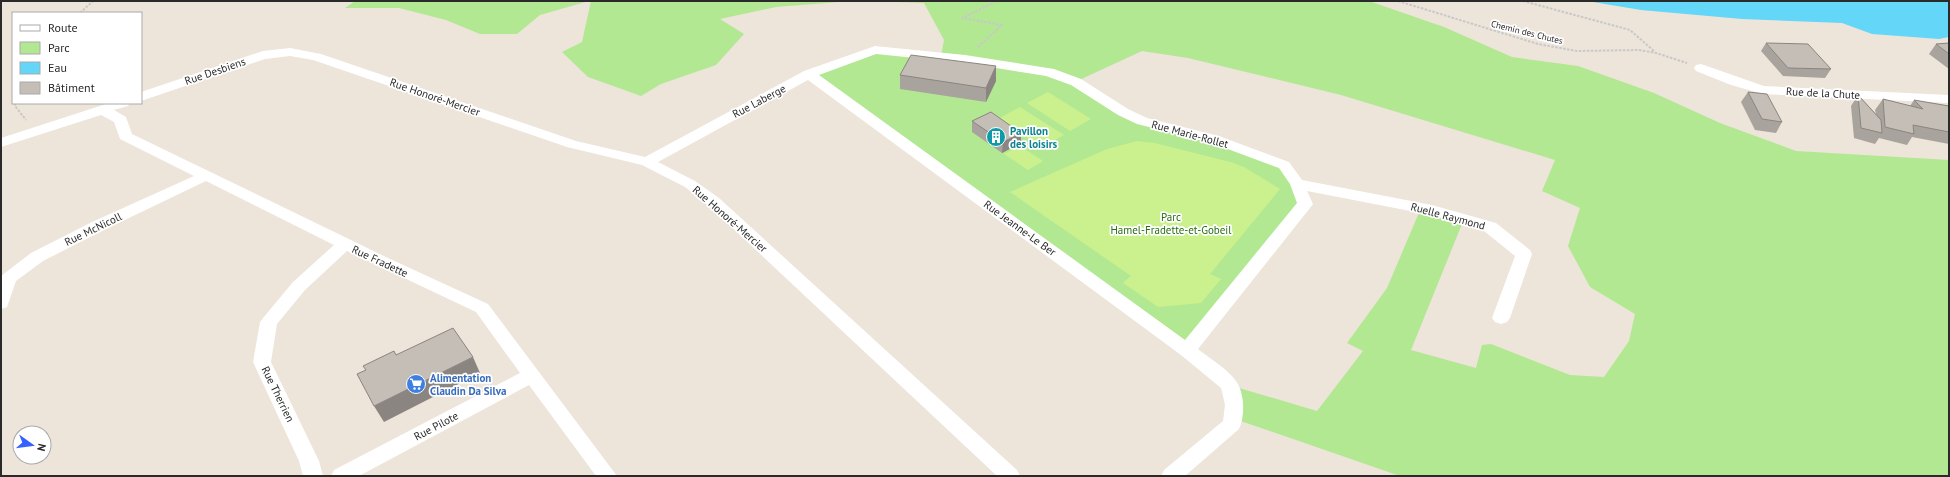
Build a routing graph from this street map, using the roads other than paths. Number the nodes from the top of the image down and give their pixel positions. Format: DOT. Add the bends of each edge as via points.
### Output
graph roads {
  1 [pos="875,50"];
  2 [pos="290,52"];
  3 [pos="1700,68"];
  4 [pos="809,74"];
  5 [pos="142,97"];
  6 [pos="1949,99"];
  7 [pos="120,104"];
  8 [pos="103,110"];
  9 [pos="1,143"];
  10 [pos="647,162"];
  11 [pos="205,176"];
  12 [pos="1297,184"];
  13 [pos="345,244"];
  14 [pos="1,303"];
  15 [pos="1501,318"];
  16 [pos="1187,350"];
  17 [pos="532,375"];
  18 [pos="313,476"];
  19 [pos="340,476"];
  20 [pos="607,476"];
  21 [pos="1010,476"];
  22 [pos="1171,476"];
  1 -- 4 [label="street, Rue Laberge"];
  1 -- 12 [label="street, Rue Marie-Rollet" via="965,59 1049,72 1076,82 1142,121 1214,139 1284,165"];
  2 -- 5 [label="street, Rue Desbiens" via="263,55"];
  2 -- 10 [label="street, Rue Honoré-Mercier" via="316,57 572,144"];
  3 -- 6 [label="street, Rue de la Chute" via="1763,90"];
  4 -- 10 [label="street, Rue Laberge"];
  4 -- 16 [label="street, Rue Jeanne-Le Ber"];
  7 -- 8 [label="street"];
  8 -- 9 [label="street"];
  8 -- 11 [label="street, Rue Fradette" via="121,120 125,136"];
  10 -- 21 [label="street, Rue Honoré-Mercier" via="690,184 714,202"];
  11 -- 13 [label="street, Rue Fradette"];
  11 -- 14 [label="street, Rue McNicoll" via="37,256 8,278"];
  12 -- 15 [label="street, Ruelle Raymond" via="1432,210 1490,227 1524,254"];
  12 -- 16 [label="street, Rue Marie-Rollet" via="1305,204"];
  13 -- 17 [label="street, Rue Fradette" via="482,308"];
  13 -- 18 [label="street, Rue Therrien" via="299,286 269,322 262,362 310,461"];
  16 -- 22 [label="street, Rue Jeanne-Le Ber" via="1228,385 1234,405 1232,424"];
  17 -- 19 [label="street, Rue Pilote"];
  17 -- 20 [label="street, Rue Fradette"];
}
